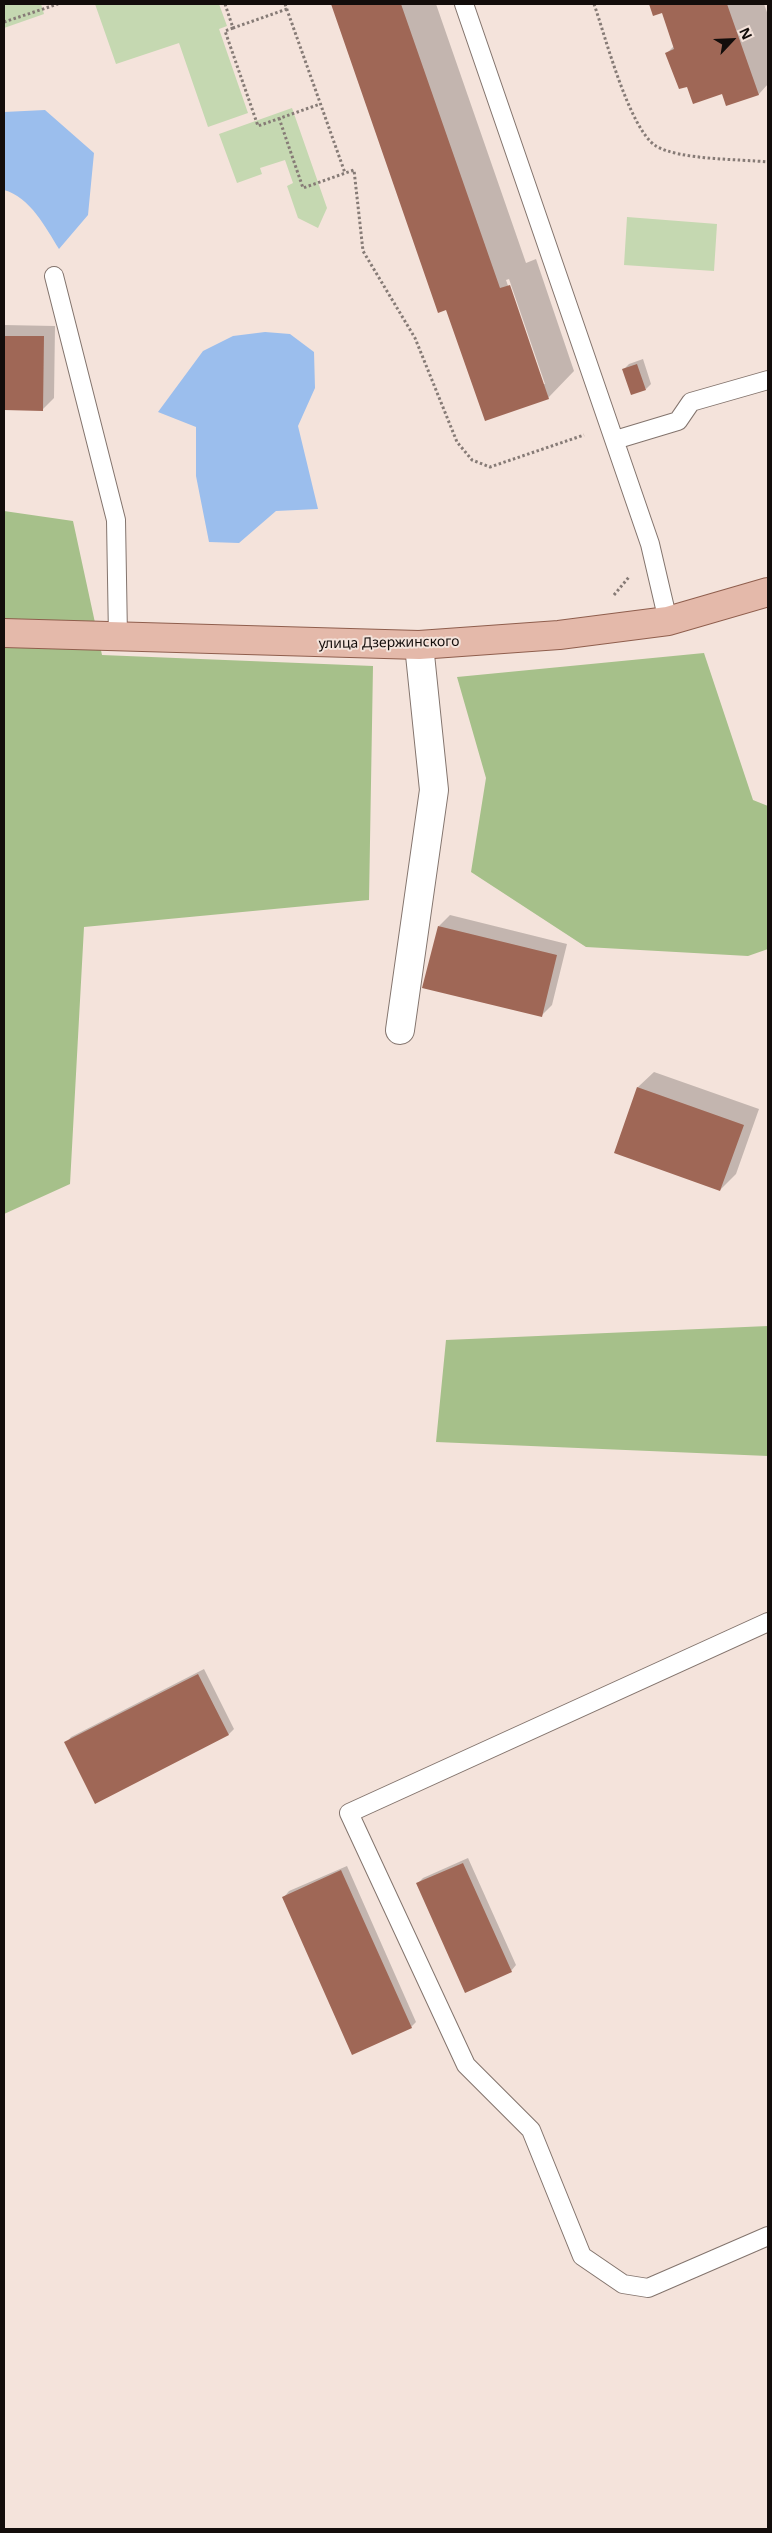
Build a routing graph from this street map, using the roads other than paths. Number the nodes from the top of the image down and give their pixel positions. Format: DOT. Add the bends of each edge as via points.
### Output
graph roads {
  1 [pos="464,4"];
  2 [pos="54,276"];
  3 [pos="768,380"];
  4 [pos="613,433"];
  5 [pos="768,592"];
  6 [pos="668,621"];
  7 [pos="4,633"];
  8 [pos="118,637"];
  9 [pos="419,645"];
  10 [pos="400,1030"];
  11 [pos="768,1622"];
  12 [pos="768,2236"];
  1 -- 4 [label="lane"];
  2 -- 8 [label="lane" via="116,520"];
  3 -- 4 [label="lane" via="691,402 678,421"];
  4 -- 6 [label="lane" via="650,544"];
  5 -- 6 [label="main road, улица Дзержинского"];
  6 -- 9 [label="main road, улица Дзержинского" via="559,635"];
  7 -- 8 [label="main road, улица Дзержинского"];
  8 -- 9 [label="main road, улица Дзержинского"];
  9 -- 10 [label="street" via="434,790"];
  11 -- 12 [label="lane" via="348,1813 466,2065 531,2130 582,2256 623,2284 648,2288"];
}
